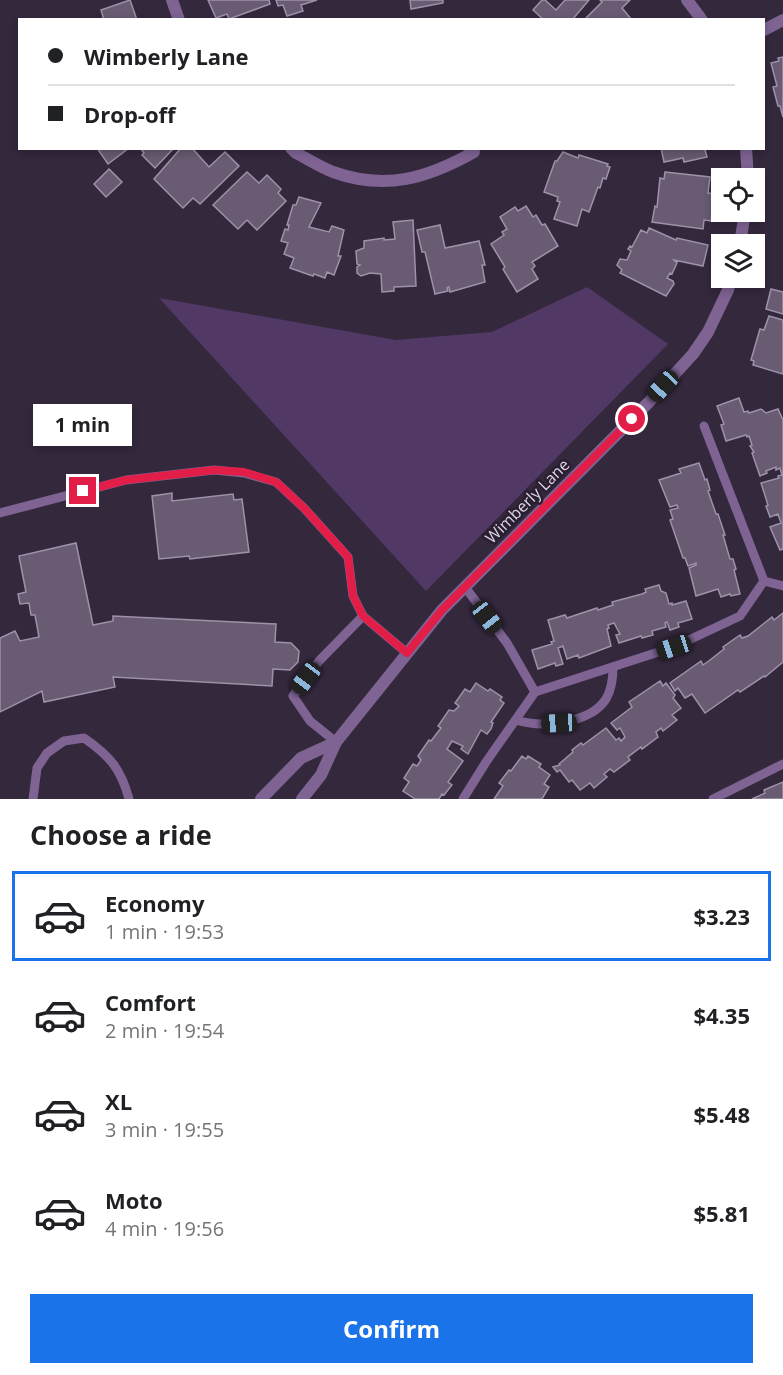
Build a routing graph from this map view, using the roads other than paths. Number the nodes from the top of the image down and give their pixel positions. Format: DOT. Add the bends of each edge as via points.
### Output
graph roads {
  1 [pos="172,0"];
  2 [pos="687,0"];
  3 [pos="178,18"];
  4 [pos="700,18"];
  5 [pos="783,20"];
  6 [pos="765,29"];
  7 [pos="293,150"];
  8 [pos="746,150"];
  9 [pos="474,152"];
  10 [pos="747,168"];
  11 [pos="728,288"];
  12 [pos="704,426"];
  13 [pos="0,513"];
  14 [pos="764,581"];
  15 [pos="783,586"];
  16 [pos="465,587"];
  17 [pos="363,616"];
  18 [pos="407,653"];
  19 [pos="613,667"];
  20 [pos="535,692"];
  21 [pos="516,720"];
  22 [pos="336,742"];
  23 [pos="783,764"];
  24 [pos="33,799"];
  25 [pos="129,799"];
  26 [pos="261,799"];
  27 [pos="302,799"];
  28 [pos="463,799"];
  29 [pos="713,799"];
  1 -- 3 [label="street"];
  2 -- 4 [label="street"];
  5 -- 6 [label="street"];
  7 -- 9 [label="street" via="333,172 372,181 410,179 446,168"];
  8 -- 10 [label="street"];
  11 -- 16 [label="street, Wimberly Lane" via="693,354"];
  12 -- 14 [label="lane"];
  13 -- 17 [label="lane" via="126,480 214,470 244,472 276,482 348,557 353,596"];
  14 -- 15 [label="lane"];
  14 -- 19 [label="lane" via="740,616 674,647"];
  16 -- 18 [label="street, Wimberly Lane"];
  16 -- 20 [label="lane" via="507,643"];
  17 -- 18 [label="lane"];
  17 -- 22 [label="lane" via="319,661 293,696 310,721"];
  18 -- 22 [label="street, Wimberly Lane"];
  19 -- 20 [label="lane"];
  19 -- 21 [label="lane" via="613,680 605,699 592,712 559,723 531,725"];
  20 -- 21 [label="lane"];
  21 -- 28 [label="lane"];
  22 -- 26 [label="street, Wimberly Lane" via="301,758"];
  22 -- 27 [label="street, Wimberly Lane" via="321,775"];
  23 -- 29 [label="lane"];
  24 -- 25 [label="lane" via="37,768 47,753 64,741 84,738 112,762 124,779"];
}
